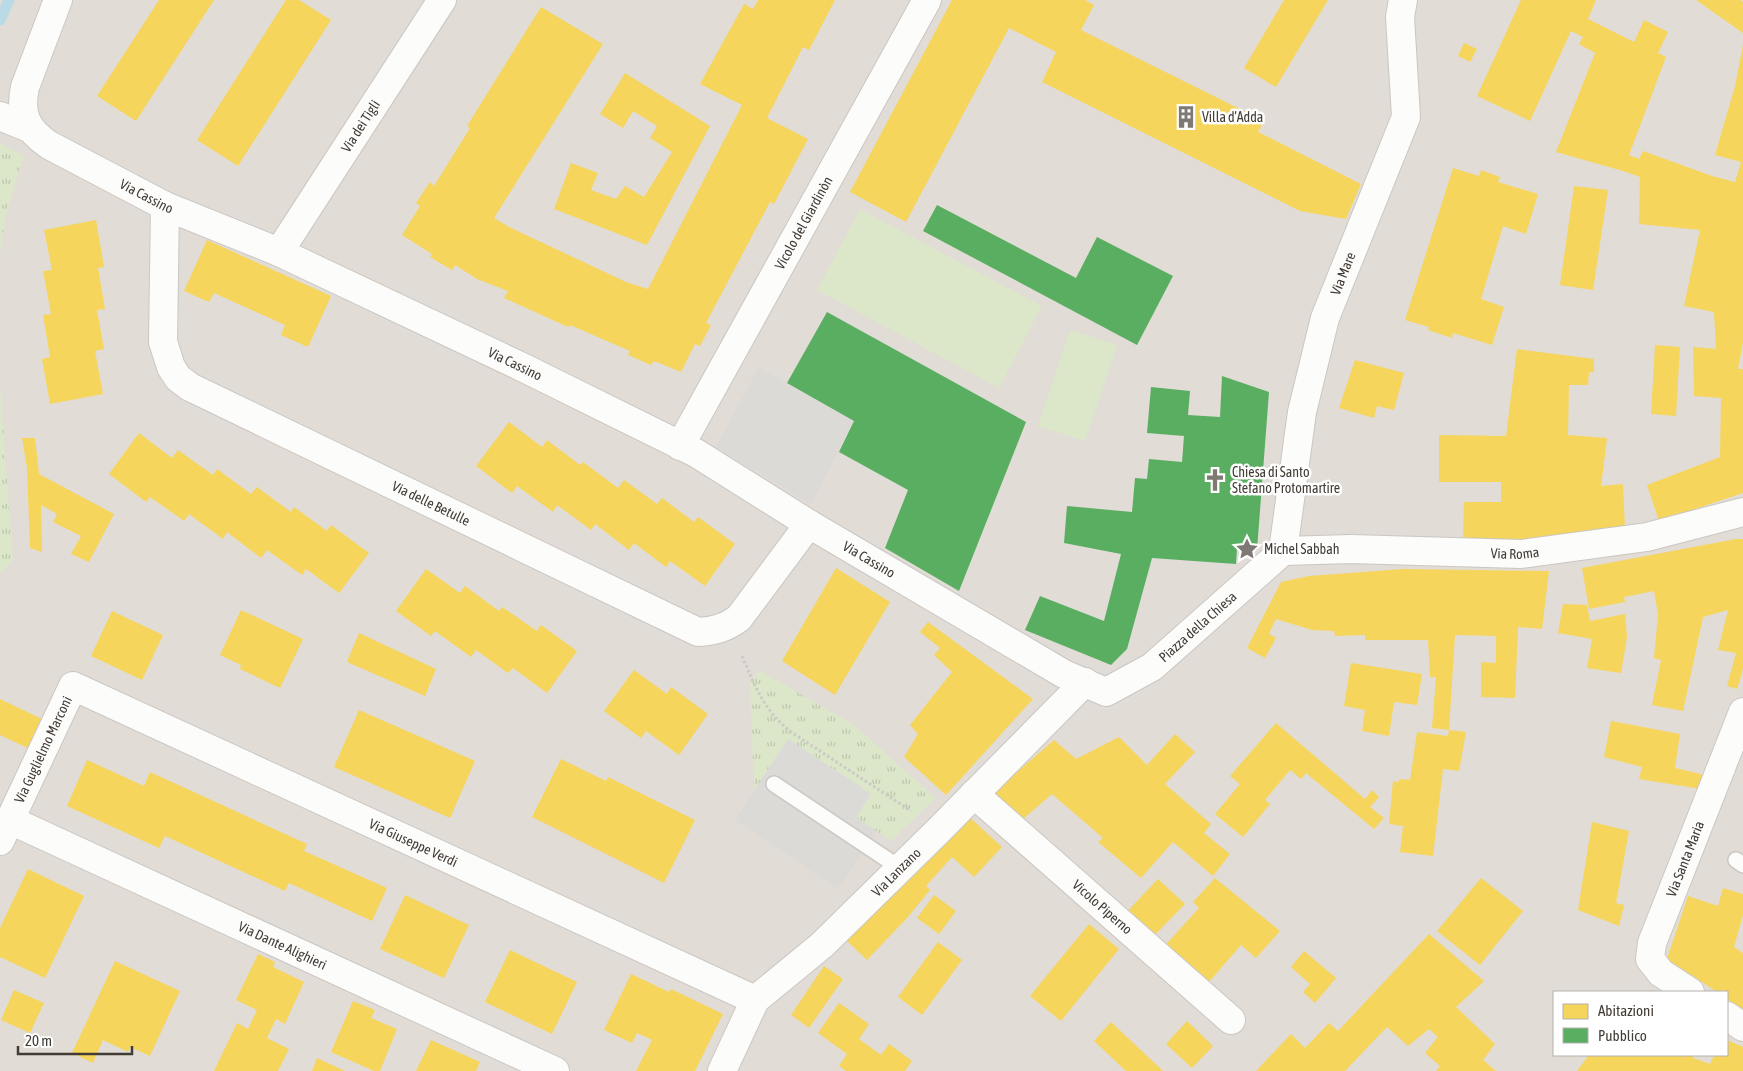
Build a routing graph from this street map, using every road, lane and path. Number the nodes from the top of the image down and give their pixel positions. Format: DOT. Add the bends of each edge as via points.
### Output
graph roads {
  1 [pos="58,0"];
  2 [pos="442,0"];
  3 [pos="927,0"];
  4 [pos="1403,0"];
  5 [pos="0,116"];
  6 [pos="29,128"];
  7 [pos="165,206"];
  8 [pos="279,252"];
  9 [pos="680,446"];
  10 [pos="1743,512"];
  11 [pos="809,524"];
  12 [pos="1283,551"];
  13 [pos="729,625"];
  14 [pos="73,686"];
  15 [pos="1095,687"];
  16 [pos="1743,712"];
  17 [pos="774,784"];
  18 [pos="974,794"];
  19 [pos="5,830"];
  20 [pos="939,830"];
  21 [pos="900,868"];
  22 [pos="1688,991"];
  23 [pos="755,1000"];
  24 [pos="1728,1017"];
  25 [pos="1231,1020"];
  26 [pos="1743,1027"];
  27 [pos="555,1071"];
  28 [pos="722,1071"];
  1 -- 6 [label="street" via="22,100"];
  2 -- 8 [label="street, Via dei Tigli"];
  3 -- 9 [label="street, Vicolo del Giardinòn"];
  4 -- 12 [label="street, Via Mare" via="1400,17 1406,117 1325,318 1302,412"];
  5 -- 6 [label="street, Via Cassino"];
  6 -- 7 [label="street, Via Cassino" via="50,145"];
  7 -- 8 [label="street, Via Cassino"];
  7 -- 13 [label="street, Via delle Betulle" via="163,342 171,367 178,378 190,387 684,626 698,632"];
  8 -- 9 [label="street, Via Cassino"];
  9 -- 11 [label="street, Via Cassino"];
  10 -- 12 [label="street, Via Roma" via="1647,537 1521,554 1351,549"];
  11 -- 13 [label="street, Via delle Betulle" via="739,618"];
  11 -- 15 [label="street, Via Cassino" via="1064,674"];
  12 -- 15 [label="street, Piazza della Chiesa" via="1152,667"];
  13 -- 20 [label="path" via="756,688 777,721"];
  14 -- 19 [label="street, Via Guglielmo Marconi"];
  14 -- 23 [label="street, Via Giuseppe Verdi"];
  15 -- 18 [label="street, Via Lanzano"];
  16 -- 22 [label="street, Via Santa Maria" via="1652,944 1650,959 1661,973"];
  17 -- 21 [label="lane"];
  18 -- 20 [label="street, Via Lanzano"];
  18 -- 25 [label="street, Vicolo Piperno"];
  19 -- 27 [label="street, Via Dante Alighieri"];
  20 -- 21 [label="street, Via Lanzano"];
  21 -- 23 [label="street, Via Lanzano" via="822,945"];
  23 -- 28 [label="street, Via Lanzano"];
  24 -- 26 [label="street"];
}
